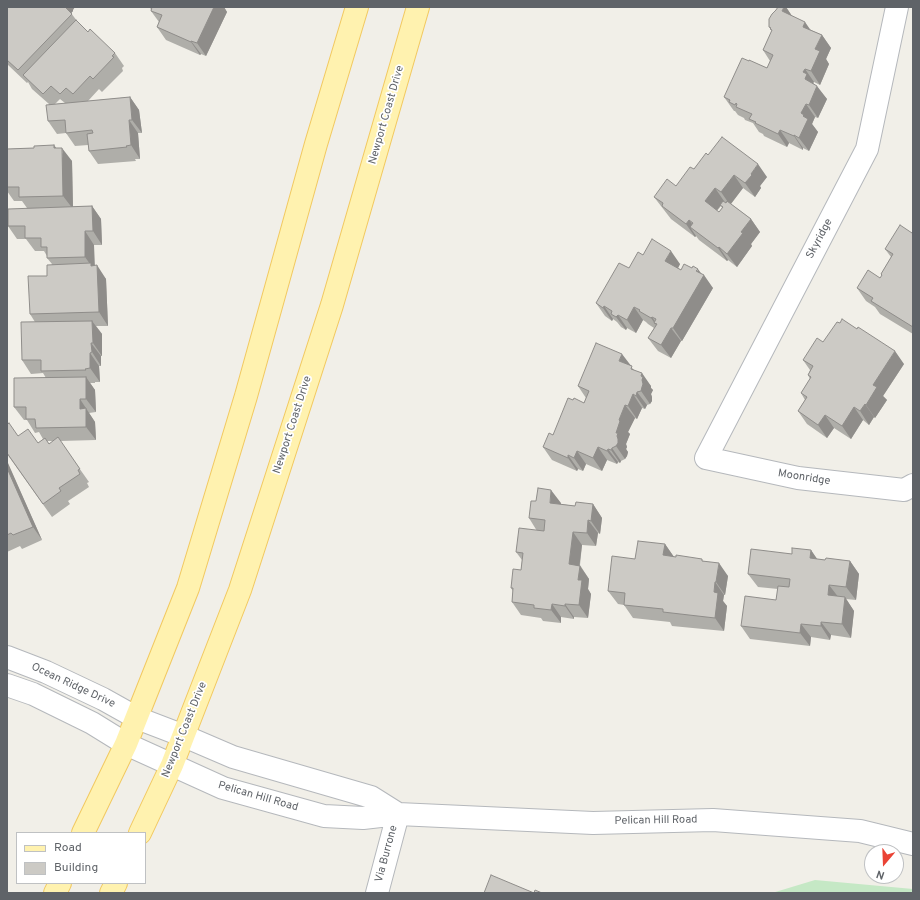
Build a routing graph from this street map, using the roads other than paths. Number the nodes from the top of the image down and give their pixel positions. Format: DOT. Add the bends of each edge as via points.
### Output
graph roads {
  1 [pos="357,7"];
  2 [pos="418,7"];
  3 [pos="897,7"];
  4 [pos="706,458"];
  5 [pos="909,487"];
  6 [pos="7,657"];
  7 [pos="7,685"];
  8 [pos="137,718"];
  9 [pos="184,736"];
  10 [pos="126,744"];
  11 [pos="172,765"];
  12 [pos="398,814"];
  13 [pos="84,832"];
  14 [pos="140,832"];
  15 [pos="913,844"];
  16 [pos="60,884"];
  17 [pos="116,884"];
  18 [pos="376,892"];
  19 [pos="55,893"];
  20 [pos="111,893"];
  1 -- 8 [label="main road" via="246,396 188,588"];
  2 -- 9 [label="main road, Newport Coast Drive" via="324,328 240,590"];
  3 -- 4 [label="street, Skyridge" via="867,149"];
  4 -- 5 [label="street, Moonridge" via="798,478"];
  6 -- 8 [label="street, Ocean Ridge Drive" via="46,672"];
  7 -- 10 [label="street" via="33,694 86,720"];
  8 -- 9 [label="street, Pelican Hill Road"];
  8 -- 10 [label="main road"];
  9 -- 11 [label="main road, Newport Coast Drive"];
  9 -- 12 [label="street, Pelican Hill Road" via="233,758 371,797"];
  10 -- 11 [label="street, Pelican Hill Road"];
  10 -- 13 [label="main road"];
  11 -- 12 [label="street, Pelican Hill Road" via="223,788 324,816 363,818"];
  11 -- 14 [label="main road, Newport Coast Drive"];
  12 -- 15 [label="street, Pelican Hill Road" via="593,823 713,820 860,831"];
  12 -- 18 [label="street, Via Burrone"];
  16 -- 19 [label="main road"];
  17 -- 20 [label="main road"];
}
